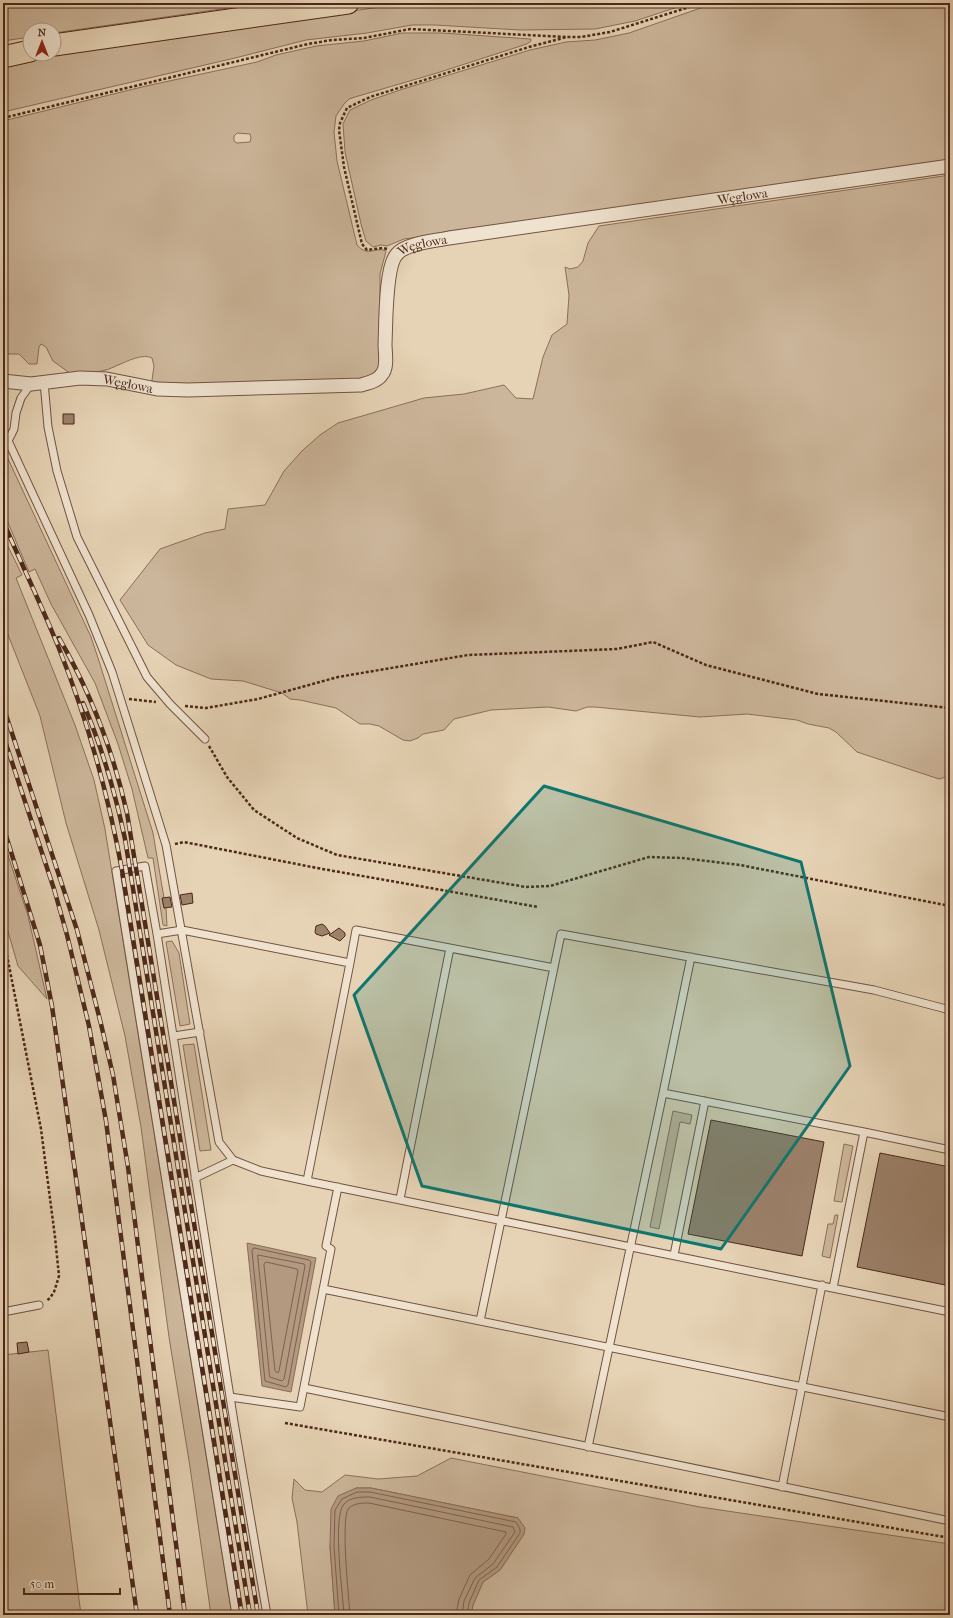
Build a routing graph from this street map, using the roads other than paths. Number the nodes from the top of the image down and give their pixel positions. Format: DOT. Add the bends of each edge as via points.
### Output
graph roads {
  1 [pos="348,3"];
  2 [pos="62,45"];
  3 [pos="22,49"];
  4 [pos="3,51"];
  5 [pos="22,52"];
  6 [pos="3,56"];
  7 [pos="950,166"];
  8 [pos="3,381"];
  9 [pos="38,383"];
  10 [pos="3,430"];
  11 [pos="8,441"];
  12 [pos="205,739"];
  13 [pos="182,930"];
  14 [pos="157,934"];
  15 [pos="450,948"];
  16 [pos="691,957"];
  17 [pos="350,963"];
  18 [pos="554,968"];
  19 [pos="950,1010"];
  20 [pos="200,1032"];
  21 [pos="174,1036"];
  22 [pos="663,1093"];
  23 [pos="704,1101"];
  24 [pos="864,1132"];
  25 [pos="950,1148"];
  26 [pos="233,1160"];
  27 [pos="195,1178"];
  28 [pos="307,1180"];
  29 [pos="338,1187"];
  30 [pos="400,1199"];
  31 [pos="502,1220"];
  32 [pos="631,1246"];
  33 [pos="674,1255"];
  34 [pos="822,1285"];
  35 [pos="833,1288"];
  36 [pos="323,1289"];
  37 [pos="39,1305"];
  38 [pos="3,1312"];
  39 [pos="950,1312"];
  40 [pos="480,1321"];
  41 [pos="609,1348"];
  42 [pos="801,1387"];
  43 [pos="304,1388"];
  44 [pos="230,1397"];
  45 [pos="950,1417"];
  46 [pos="588,1447"];
  47 [pos="782,1487"];
  48 [pos="950,1521"];
  49 [pos="236,1615"];
  50 [pos="267,1615"];
  1 -- 2 [label="main road"];
  3 -- 4 [label="main road"];
  5 -- 6 [label="main road"];
  7 -- 9 [label="street, Węglowa" via="449,238 406,248 396,254 390,269 383,373 379,378 361,385 188,390 157,389 107,379 80,378"];
  8 -- 9 [label="street, Węglowa"];
  9 -- 11 [label="lane" via="22,398"];
  9 -- 12 [label="lane" via="57,471 76,537 147,677"];
  10 -- 11 [label="lane"];
  11 -- 13 [label="lane" via="90,615 121,698 166,845"];
  13 -- 14 [label="lane"];
  13 -- 17 [label="lane"];
  13 -- 20 [label="lane"];
  14 -- 21 [label="lane"];
  14 -- 49 [label="lane" via="145,866 116,871"];
  15 -- 17 [label="lane" via="356,930"];
  15 -- 18 [label="lane"];
  15 -- 30 [label="lane"];
  16 -- 18 [label="lane" via="562,934"];
  16 -- 19 [label="lane" via="874,990"];
  16 -- 22 [label="lane"];
  17 -- 28 [label="lane"];
  18 -- 31 [label="lane"];
  20 -- 21 [label="lane"];
  20 -- 26 [label="lane" via="219,1142"];
  21 -- 27 [label="lane"];
  22 -- 23 [label="lane"];
  22 -- 32 [label="lane"];
  23 -- 24 [label="lane"];
  23 -- 33 [label="lane"];
  24 -- 25 [label="lane"];
  24 -- 35 [label="lane"];
  26 -- 27 [label="lane"];
  26 -- 28 [label="lane" via="261,1171"];
  27 -- 44 [label="lane"];
  28 -- 29 [label="lane"];
  29 -- 30 [label="lane"];
  29 -- 36 [label="lane" via="326,1246 331,1249"];
  30 -- 31 [label="lane"];
  31 -- 32 [label="lane"];
  31 -- 40 [label="lane"];
  32 -- 33 [label="lane"];
  32 -- 41 [label="lane"];
  33 -- 34 [label="lane"];
  34 -- 35 [label="lane"];
  34 -- 42 [label="lane"];
  35 -- 39 [label="lane"];
  36 -- 40 [label="lane"];
  36 -- 43 [label="lane"];
  37 -- 38 [label="lane"];
  40 -- 41 [label="lane"];
  41 -- 42 [label="lane"];
  41 -- 46 [label="lane"];
  42 -- 45 [label="lane"];
  42 -- 47 [label="lane"];
  43 -- 44 [label="lane" via="300,1407"];
  43 -- 46 [label="lane"];
  44 -- 50 [label="lane"];
  46 -- 47 [label="lane"];
  47 -- 48 [label="lane"];
}
